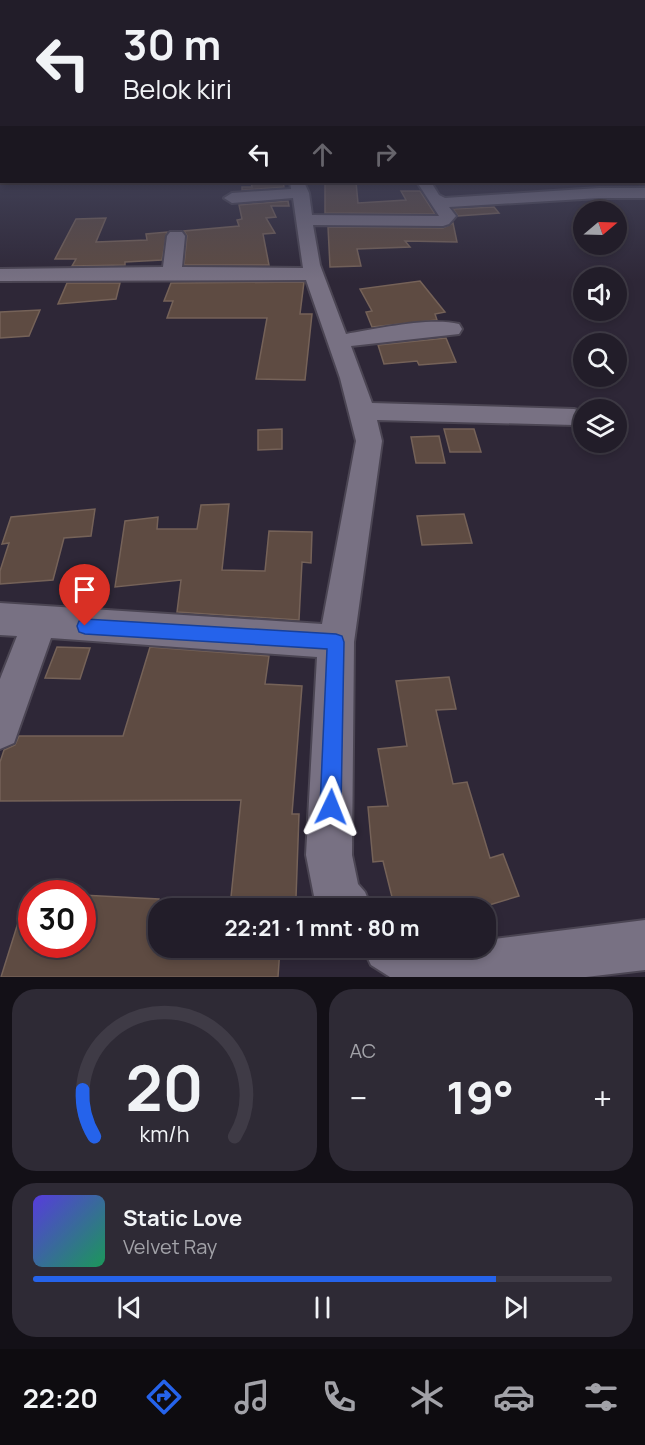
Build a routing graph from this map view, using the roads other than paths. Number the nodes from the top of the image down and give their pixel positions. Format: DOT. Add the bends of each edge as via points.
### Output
graph roads {
  1 [pos="277,191"];
  2 [pos="300,191"];
  3 [pos="430,191"];
  4 [pos="645,193"];
  5 [pos="232,198"];
  6 [pos="437,202"];
  7 [pos="305,220"];
  8 [pos="176,236"];
  9 [pos="172,273"];
  10 [pos="313,274"];
  11 [pos="0,275"];
  12 [pos="451,329"];
  13 [pos="340,341"];
  14 [pos="363,411"];
  15 [pos="573,417"];
  16 [pos="0,619"];
  17 [pos="39,624"];
  18 [pos="336,642"];
  19 [pos="0,729"];
  20 [pos="339,898"];
  21 [pos="645,945"];
  22 [pos="406,958"];
  23 [pos="469,972"];
  1 -- 5 [label="street"];
  2 -- 7 [label="street"];
  3 -- 6 [label="street"];
  4 -- 6 [label="street"];
  6 -- 7 [label="street" via="448,216 443,221"];
  7 -- 10 [label="street"];
  8 -- 9 [label="street"];
  9 -- 10 [label="street"];
  9 -- 11 [label="street"];
  10 -- 13 [label="street"];
  12 -- 13 [label="street"];
  13 -- 14 [label="street"];
  14 -- 15 [label="street"];
  14 -- 18 [label="street" via="369,441 367,461"];
  16 -- 17 [label="street"];
  17 -- 18 [label="street"];
  17 -- 19 [label="street"];
  18 -- 20 [label="street" via="329,855"];
  21 -- 23 [label="street"];
  22 -- 23 [label="street" via="416,964"];
}
